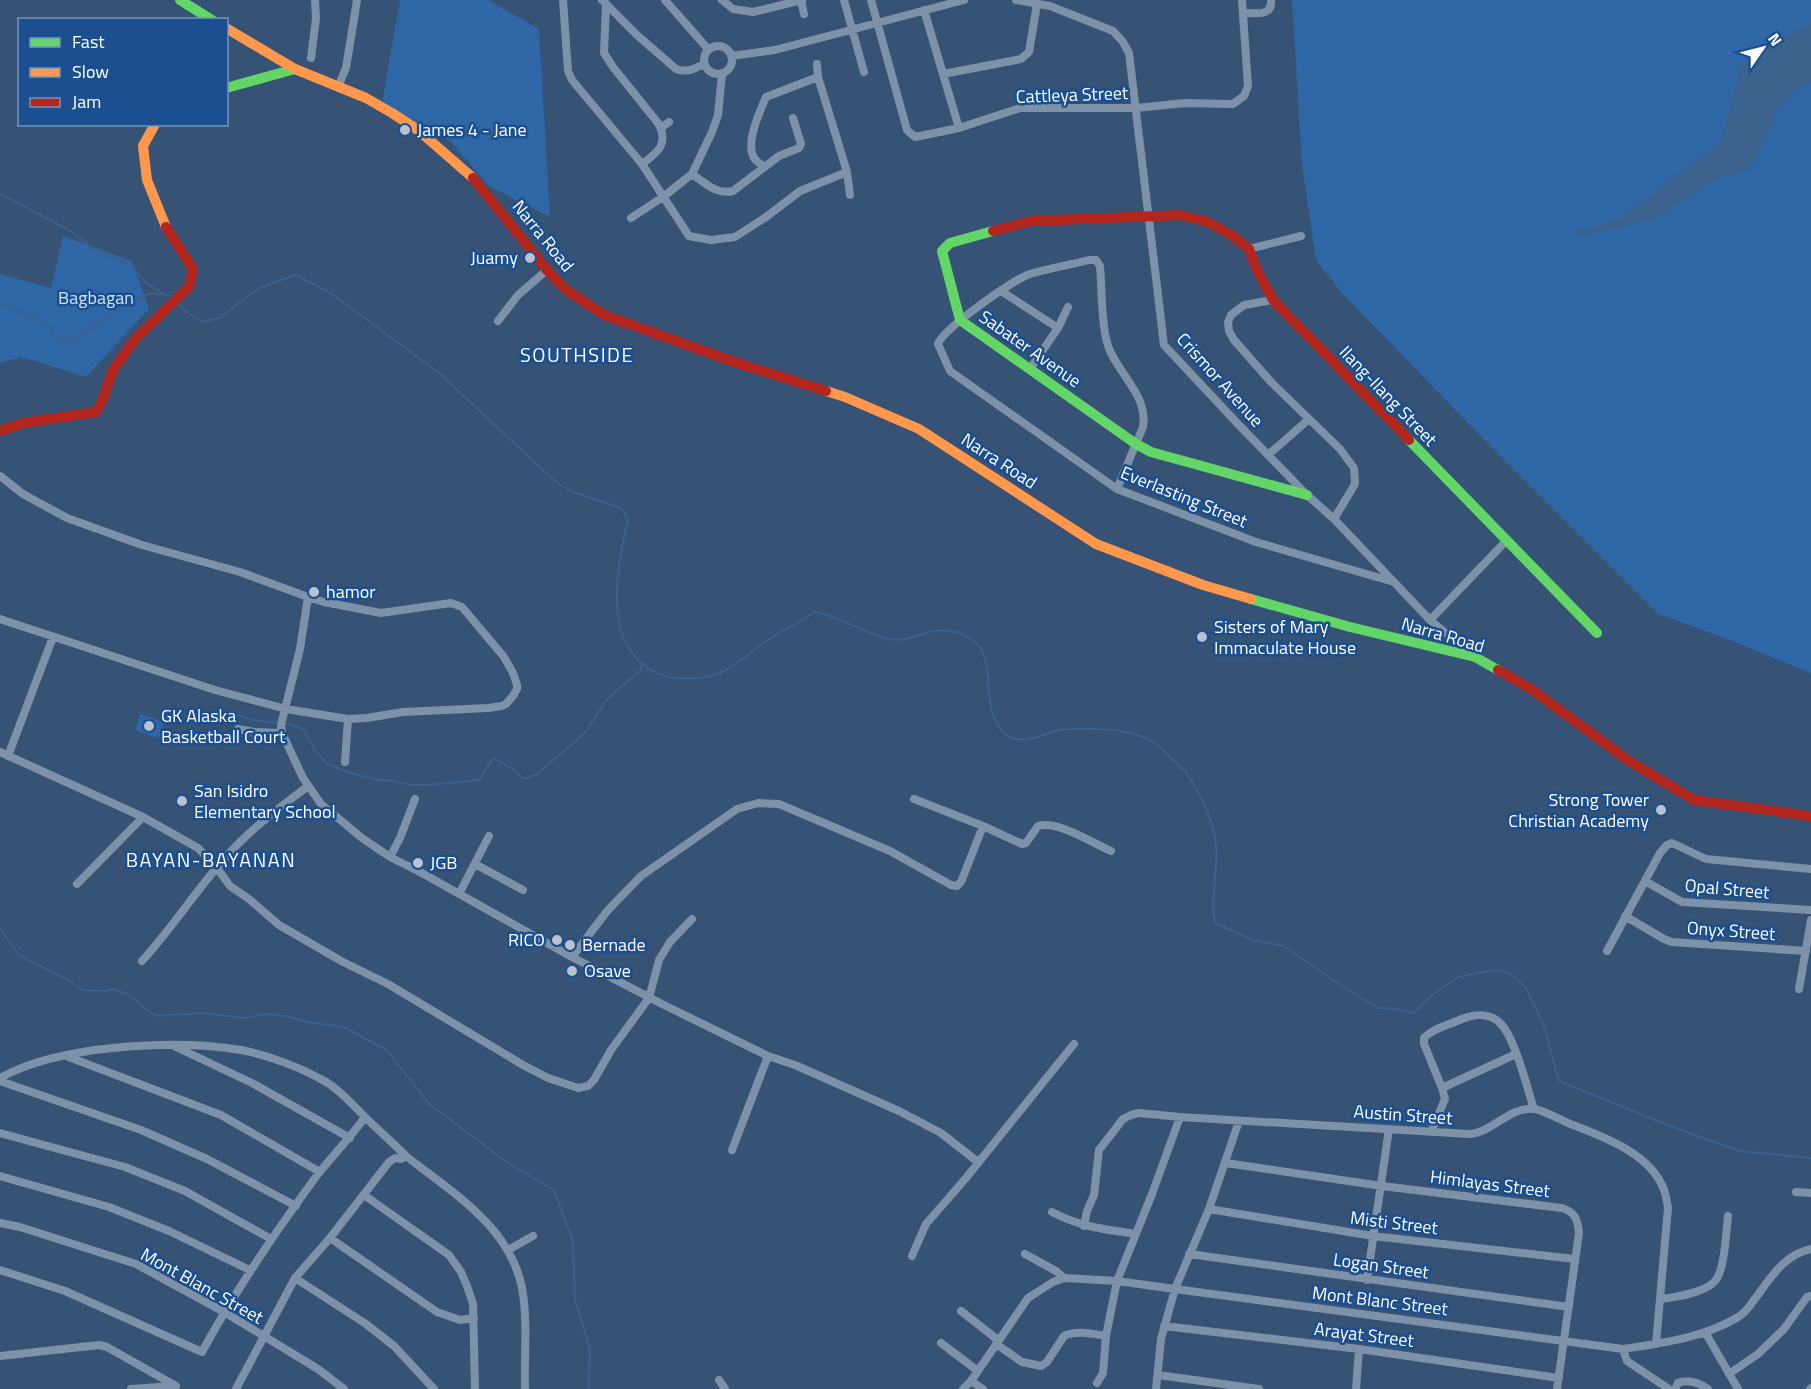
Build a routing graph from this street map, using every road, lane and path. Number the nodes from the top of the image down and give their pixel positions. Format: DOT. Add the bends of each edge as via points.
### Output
graph roads {
  1 [pos="180,0"];
  2 [pos="315,0"];
  3 [pos="357,0"];
  4 [pos="563,0"];
  5 [pos="665,0"];
  6 [pos="722,0"];
  7 [pos="802,0"];
  8 [pos="844,0"];
  9 [pos="871,0"];
  10 [pos="964,0"];
  11 [pos="1016,0"];
  12 [pos="1242,0"];
  13 [pos="1271,0"];
  14 [pos="604,2"];
  15 [pos="1051,3"];
  16 [pos="1037,4"];
  17 [pos="924,10"];
  18 [pos="1243,13"];
  19 [pos="804,14"];
  20 [pos="209,18"];
  21 [pos="877,23"];
  22 [pos="228,29"];
  23 [pos="852,30"];
  24 [pos="708,49"];
  25 [pos="731,56"];
  26 [pos="311,58"];
  27 [pos="817,63"];
  28 [pos="704,64"];
  29 [pos="295,69"];
  30 [pos="864,72"];
  31 [pos="722,74"];
  32 [pos="943,74"];
  33 [pos="819,77"];
  34 [pos="228,87"];
  35 [pos="338,87"];
  36 [pos="1136,108"];
  37 [pos="793,118"];
  38 [pos="669,122"];
  39 [pos="154,126"];
  40 [pos="661,128"];
  41 [pos="959,128"];
  42 [pos="642,164"];
  43 [pos="765,167"];
  44 [pos="847,172"];
  45 [pos="692,174"];
  46 [pos="850,195"];
  47 [pos="663,198"];
  48 [pos="1148,216"];
  49 [pos="632,218"];
  50 [pos="1301,236"];
  51 [pos="1249,249"];
  52 [pos="547,270"];
  53 [pos="1001,291"];
  54 [pos="1273,300"];
  55 [pos="1068,307"];
  56 [pos="960,320"];
  57 [pos="498,321"];
  58 [pos="1058,328"];
  59 [pos="1030,369"];
  60 [pos="1309,419"];
  61 [pos="0,431"];
  62 [pos="1137,444"];
  63 [pos="1268,455"];
  64 [pos="0,476"];
  65 [pos="1117,489"];
  66 [pos="1307,495"];
  67 [pos="1334,519"];
  68 [pos="1506,541"];
  69 [pos="1394,582"];
  70 [pos="308,597"];
  71 [pos="0,619"];
  72 [pos="1430,620"];
  73 [pos="1597,633"];
  74 [pos="53,637"];
  75 [pos="1475,657"];
  76 [pos="286,709"];
  77 [pos="348,719"];
  78 [pos="282,726"];
  79 [pos="238,729"];
  80 [pos="4,754"];
  81 [pos="345,762"];
  82 [pos="308,786"];
  83 [pos="415,799"];
  84 [pos="914,799"];
  85 [pos="1811,816"];
  86 [pos="143,817"];
  87 [pos="983,826"];
  88 [pos="489,836"];
  89 [pos="1111,851"];
  90 [pos="390,857"];
  91 [pos="475,864"];
  92 [pos="217,868"];
  93 [pos="1811,869"];
  94 [pos="1645,881"];
  95 [pos="77,884"];
  96 [pos="523,890"];
  97 [pos="459,894"];
  98 [pos="1811,910"];
  99 [pos="1625,916"];
  100 [pos="692,919"];
  101 [pos="1811,920"];
  102 [pos="1607,951"];
  103 [pos="1806,951"];
  104 [pos="572,957"];
  105 [pos="142,961"];
  106 [pos="1799,989"];
  107 [pos="649,998"];
  108 [pos="170,1044"];
  109 [pos="1074,1044"];
  110 [pos="1516,1054"];
  111 [pos="65,1055"];
  112 [pos="768,1056"];
  113 [pos="0,1080"];
  114 [pos="1442,1088"];
  115 [pos="1534,1109"];
  116 [pos="365,1117"];
  117 [pos="1180,1117"];
  118 [pos="1239,1121"];
  119 [pos="1389,1129"];
  120 [pos="1431,1132"];
  121 [pos="0,1133"];
  122 [pos="350,1138"];
  123 [pos="732,1150"];
  124 [pos="406,1156"];
  125 [pos="978,1162"];
  126 [pos="1226,1163"];
  127 [pos="320,1172"];
  128 [pos="0,1176"];
  129 [pos="1382,1186"];
  130 [pos="1796,1192"];
  131 [pos="1811,1193"];
  132 [pos="364,1195"];
  133 [pos="296,1206"];
  134 [pos="1209,1209"];
  135 [pos="1052,1212"];
  136 [pos="1728,1216"];
  137 [pos="0,1223"];
  138 [pos="1084,1226"];
  139 [pos="1136,1234"];
  140 [pos="533,1236"];
  141 [pos="1373,1236"];
  142 [pos="330,1238"];
  143 [pos="271,1239"];
  144 [pos="508,1250"];
  145 [pos="1811,1250"];
  146 [pos="1025,1254"];
  147 [pos="1189,1254"];
  148 [pos="912,1256"];
  149 [pos="1575,1259"];
  150 [pos="0,1270"];
  151 [pos="250,1270"];
  152 [pos="295,1278"];
  153 [pos="1064,1278"];
  154 [pos="1367,1280"];
  155 [pos="1117,1281"];
  156 [pos="1175,1289"];
  157 [pos="1811,1296"];
  158 [pos="1661,1299"];
  159 [pos="1569,1307"];
  160 [pos="961,1311"];
  161 [pos="224,1312"];
  162 [pos="474,1318"];
  163 [pos="1164,1326"];
  164 [pos="1706,1332"];
  165 [pos="1106,1336"];
  166 [pos="265,1338"];
  167 [pos="1565,1340"];
  168 [pos="997,1342"];
  169 [pos="940,1343"];
  170 [pos="1656,1344"];
  171 [pos="1359,1349"];
  172 [pos="1623,1349"];
  173 [pos="0,1356"];
  174 [pos="978,1371"];
  175 [pos="1730,1374"];
  176 [pos="1158,1375"];
  177 [pos="1559,1378"];
  178 [pos="719,1380"];
  179 [pos="971,1381"];
  180 [pos="1097,1383"];
  181 [pos="131,1389"];
  182 [pos="236,1389"];
  183 [pos="344,1389"];
  184 [pos="434,1389"];
  185 [pos="475,1389"];
  186 [pos="525,1389"];
  187 [pos="724,1389"];
  188 [pos="963,1389"];
  189 [pos="982,1389"];
  190 [pos="1156,1389"];
  191 [pos="1259,1389"];
  192 [pos="1356,1389"];
  193 [pos="1557,1389"];
  194 [pos="1669,1389"];
  195 [pos="1675,1389"];
  196 [pos="1708,1389"];
  197 [pos="1738,1389"];
  1 -- 20 [label="street"];
  2 -- 26 [label="street"];
  3 -- 35 [label="street" via="346,68"];
  4 -- 42 [label="street" via="572,80"];
  5 -- 24 [label="street"];
  6 -- 7 [label="street" via="733,9 753,12"];
  7 -- 19 [label="street"];
  8 -- 23 [label="street"];
  9 -- 21 [label="street, Cattleya Street"];
  10 -- 17 [label="street"];
  11 -- 16 [label="street, Crismor Avenue"];
  12 -- 18 [label="street, Cattleya Street"];
  13 -- 18 [label="street" via="1272,6 1264,13"];
  14 -- 28 [label="street" via="676,69 692,70"];
  14 -- 40 [label="street" via="604,52"];
  15 -- 16 [label="street, Crismor Avenue"];
  15 -- 36 [label="street, Crismor Avenue" via="1113,31 1123,42 1129,53"];
  16 -- 32 [label="street" via="1026,56"];
  17 -- 21 [label="street"];
  17 -- 32 [label="street"];
  18 -- 36 [label="street, Cattleya Street" via="1248,86 1244,96 1233,104"];
  21 -- 23 [label="street"];
  21 -- 41 [label="street, Cattleya Street" via="911,135"];
  22 -- 29 [label="street, Narra Road"];
  23 -- 25 [label="street" via="775,50"];
  23 -- 30 [label="street"];
  24 -- 25 [label="street" via="721,46"];
  24 -- 28 [label="street"];
  25 -- 31 [label="street" via="731,65"];
  27 -- 33 [label="street"];
  28 -- 31 [label="street" via="709,72"];
  29 -- 34 [label="street"];
  29 -- 35 [label="street, Narra Road"];
  31 -- 45 [label="street" via="718,115"];
  32 -- 41 [label="street"];
  33 -- 43 [label="street" via="766,97 751,146 753,157"];
  33 -- 44 [label="street"];
  35 -- 52 [label="street, Narra Road" via="392,112 441,148 472,176"];
  36 -- 41 [label="street, Cattleya Street" via="1020,108"];
  36 -- 48 [label="street, Crismor Avenue"];
  37 -- 43 [label="street" via="799,148"];
  38 -- 40 [label="street"];
  39 -- 61 [label="street" via="143,147 147,180 164,224 193,269 189,287 135,338 113,370 96,412 23,423"];
  40 -- 42 [label="street" via="663,144"];
  42 -- 47 [label="street"];
  43 -- 45 [label="street" via="725,193 717,192"];
  44 -- 46 [label="street"];
  44 -- 47 [label="street" via="800,191 735,237 711,240 689,236"];
  45 -- 47 [label="street"];
  47 -- 49 [label="street"];
  48 -- 51 [label="street" via="1180,215 1208,222"];
  48 -- 56 [label="street, Sabater Avenue" via="1031,221 950,243 942,251"];
  48 -- 63 [label="street, Crismor Avenue" via="1164,345"];
  50 -- 51 [label="street"];
  51 -- 54 [label="street, Ilang-Ilang Street"];
  52 -- 57 [label="street" via="524,289"];
  52 -- 75 [label="street, Narra Road" via="565,289 603,315 845,397 919,429 1096,543 1203,585"];
  53 -- 56 [label="street"];
  53 -- 58 [label="street"];
  53 -- 62 [label="street" via="1028,274 1096,260 1100,266 1109,351 1143,405 1145,417"];
  54 -- 60 [label="street" via="1244,305 1231,315 1229,331 1271,382"];
  54 -- 68 [label="street, Ilang-Ilang Street"];
  55 -- 58 [label="street"];
  56 -- 59 [label="street, Sabater Avenue"];
  56 -- 65 [label="street, Everlasting Street" via="938,344 950,371"];
  58 -- 59 [label="street"];
  59 -- 62 [label="street, Sabater Avenue"];
  60 -- 63 [label="street"];
  60 -- 67 [label="street" via="1354,468 1355,484"];
  62 -- 65 [label="street"];
  62 -- 66 [label="street, Sabater Avenue" via="1151,452"];
  63 -- 66 [label="street, Crismor Avenue"];
  64 -- 70 [label="street" via="67,518"];
  65 -- 69 [label="street, Everlasting Street" via="1256,542"];
  66 -- 67 [label="street, Crismor Avenue"];
  67 -- 69 [label="street, Crismor Avenue"];
  68 -- 72 [label="street"];
  68 -- 73 [label="street, Ilang-Ilang Street"];
  69 -- 72 [label="street, Crismor Avenue"];
  70 -- 76 [label="street"];
  70 -- 77 [label="street" via="381,613 458,604 504,657 517,685 513,696 502,706"];
  71 -- 74 [label="street"];
  72 -- 75 [label="street, Crismor Avenue"];
  74 -- 76 [label="street"];
  74 -- 80 [label="street"];
  75 -- 85 [label="street, Narra Road" via="1531,689 1629,761 1694,800"];
  76 -- 77 [label="street"];
  76 -- 78 [label="street"];
  77 -- 81 [label="street"];
  78 -- 79 [label="street" via="255,732"];
  78 -- 82 [label="street"];
  80 -- 86 [label="street"];
  82 -- 90 [label="street" via="321,804"];
  82 -- 92 [label="street" via="256,826"];
  83 -- 90 [label="street"];
  84 -- 87 [label="street"];
  86 -- 92 [label="street" via="198,848"];
  86 -- 95 [label="street"];
  87 -- 89 [label="street" via="1023,844 1038,826 1046,824"];
  87 -- 104 [label="street" via="957,886 890,851 779,804 737,808 642,876 608,910"];
  88 -- 91 [label="street"];
  90 -- 97 [label="street"];
  91 -- 96 [label="street"];
  91 -- 97 [label="street"];
  92 -- 105 [label="street"];
  92 -- 107 [label="street" via="230,886 279,925 562,1084 588,1086"];
  93 -- 94 [label="street" via="1706,859 1672,843 1662,848"];
  94 -- 98 [label="street, Opal Street" via="1682,902"];
  94 -- 99 [label="street"];
  97 -- 104 [label="street"];
  99 -- 102 [label="street"];
  99 -- 103 [label="street, Onyx Street" via="1672,942"];
  100 -- 107 [label="street" via="659,960"];
  101 -- 103 [label="street"];
  103 -- 106 [label="street"];
  104 -- 107 [label="street"];
  107 -- 112 [label="street"];
  108 -- 111 [label="street"];
  108 -- 116 [label="street" via="242,1050 290,1064 327,1082"];
  108 -- 122 [label="street" via="252,1083"];
  109 -- 125 [label="street"];
  110 -- 114 [label="street"];
  110 -- 114 [label="street" via="1507,1032 1493,1018 1475,1015 1432,1032 1424,1038 1424,1044"];
  110 -- 115 [label="street"];
  111 -- 113 [label="street" via="17,1069"];
  111 -- 127 [label="street" via="221,1115"];
  112 -- 123 [label="street"];
  112 -- 125 [label="street" via="899,1111 941,1133"];
  113 -- 133 [label="street" via="141,1130 207,1159"];
  114 -- 120 [label="street" via="1444,1105"];
  115 -- 120 [label="street, Austin Street" via="1518,1112 1480,1133"];
  115 -- 158 [label="street" via="1614,1141 1636,1156 1659,1180 1668,1208"];
  116 -- 122 [label="street"];
  116 -- 124 [label="street"];
  117 -- 118 [label="street, Austin Street"];
  117 -- 138 [label="street, Austin Street" via="1139,1113 1123,1119 1099,1150 1094,1195"];
  117 -- 139 [label="street"];
  118 -- 119 [label="street, Austin Street"];
  118 -- 126 [label="street"];
  119 -- 120 [label="street, Austin Street"];
  119 -- 129 [label="street"];
  121 -- 143 [label="street" via="125,1167 185,1191"];
  122 -- 127 [label="street"];
  124 -- 132 [label="street" via="389,1162"];
  124 -- 144 [label="street" via="474,1209"];
  125 -- 148 [label="street" via="926,1224"];
  126 -- 129 [label="street, Himlayas Street"];
  126 -- 134 [label="street"];
  127 -- 133 [label="street"];
  128 -- 151 [label="street" via="109,1207"];
  129 -- 141 [label="street"];
  129 -- 149 [label="street, Himlayas Street" via="1568,1210 1578,1224"];
  130 -- 131 [label="street"];
  132 -- 142 [label="street"];
  132 -- 162 [label="street" via="449,1255 467,1286"];
  133 -- 143 [label="street"];
  134 -- 141 [label="street, Misti Street"];
  134 -- 147 [label="street"];
  135 -- 138 [label="street"];
  136 -- 158 [label="street" via="1717,1279 1711,1286"];
  137 -- 161 [label="street, Mont Blanc Street" via="136,1264"];
  138 -- 139 [label="street"];
  139 -- 155 [label="street"];
  140 -- 144 [label="street"];
  141 -- 149 [label="street, Misti Street"];
  141 -- 154 [label="street"];
  142 -- 152 [label="street"];
  142 -- 162 [label="street" via="437,1312 460,1320"];
  143 -- 151 [label="street"];
  144 -- 186 [label="street" via="524,1302"];
  145 -- 164 [label="street, Mont Blanc Street" via="1783,1262 1739,1317"];
  146 -- 153 [label="street"];
  147 -- 154 [label="street, Logan Street"];
  147 -- 156 [label="street"];
  149 -- 159 [label="street, Himlayas Street"];
  150 -- 161 [label="street" via="65,1291 202,1352"];
  151 -- 161 [label="street"];
  152 -- 166 [label="street"];
  152 -- 184 [label="street" via="394,1346"];
  153 -- 155 [label="street, Mont Blanc Street"];
  153 -- 168 [label="street" via="1028,1298"];
  154 -- 159 [label="street, Logan Street"];
  155 -- 156 [label="street, Mont Blanc Street"];
  155 -- 165 [label="street"];
  156 -- 163 [label="street"];
  156 -- 167 [label="street, Mont Blanc Street"];
  157 -- 175 [label="street" via="1784,1329"];
  158 -- 170 [label="street"];
  159 -- 167 [label="street, Himlayas Street"];
  160 -- 168 [label="street"];
  161 -- 166 [label="street, Mont Blanc Street"];
  162 -- 185 [label="street"];
  163 -- 171 [label="street, Arayat Street"];
  163 -- 176 [label="street"];
  164 -- 170 [label="street, Mont Blanc Street"];
  164 -- 175 [label="street"];
  165 -- 168 [label="street" via="1067,1334 1041,1366 1022,1362"];
  165 -- 180 [label="street" via="1103,1372"];
  166 -- 182 [label="street"];
  166 -- 183 [label="street, Mont Blanc Street"];
  167 -- 172 [label="street, Mont Blanc Street"];
  167 -- 177 [label="street, Himlayas Street"];
  168 -- 174 [label="street"];
  169 -- 174 [label="street"];
  170 -- 172 [label="street, Mont Blanc Street"];
  171 -- 177 [label="street, Arayat Street"];
  171 -- 192 [label="street"];
  172 -- 194 [label="street" via="1627,1361"];
  173 -- 181 [label="street" via="99,1345 176,1386"];
  174 -- 179 [label="street"];
  175 -- 197 [label="street"];
  176 -- 190 [label="street"];
  176 -- 191 [label="street"];
  177 -- 193 [label="street, Himlayas Street"];
  178 -- 187 [label="street"];
  179 -- 188 [label="street"];
  179 -- 189 [label="street"];
  195 -- 196 [label="street" via="1684,1381"];
}
